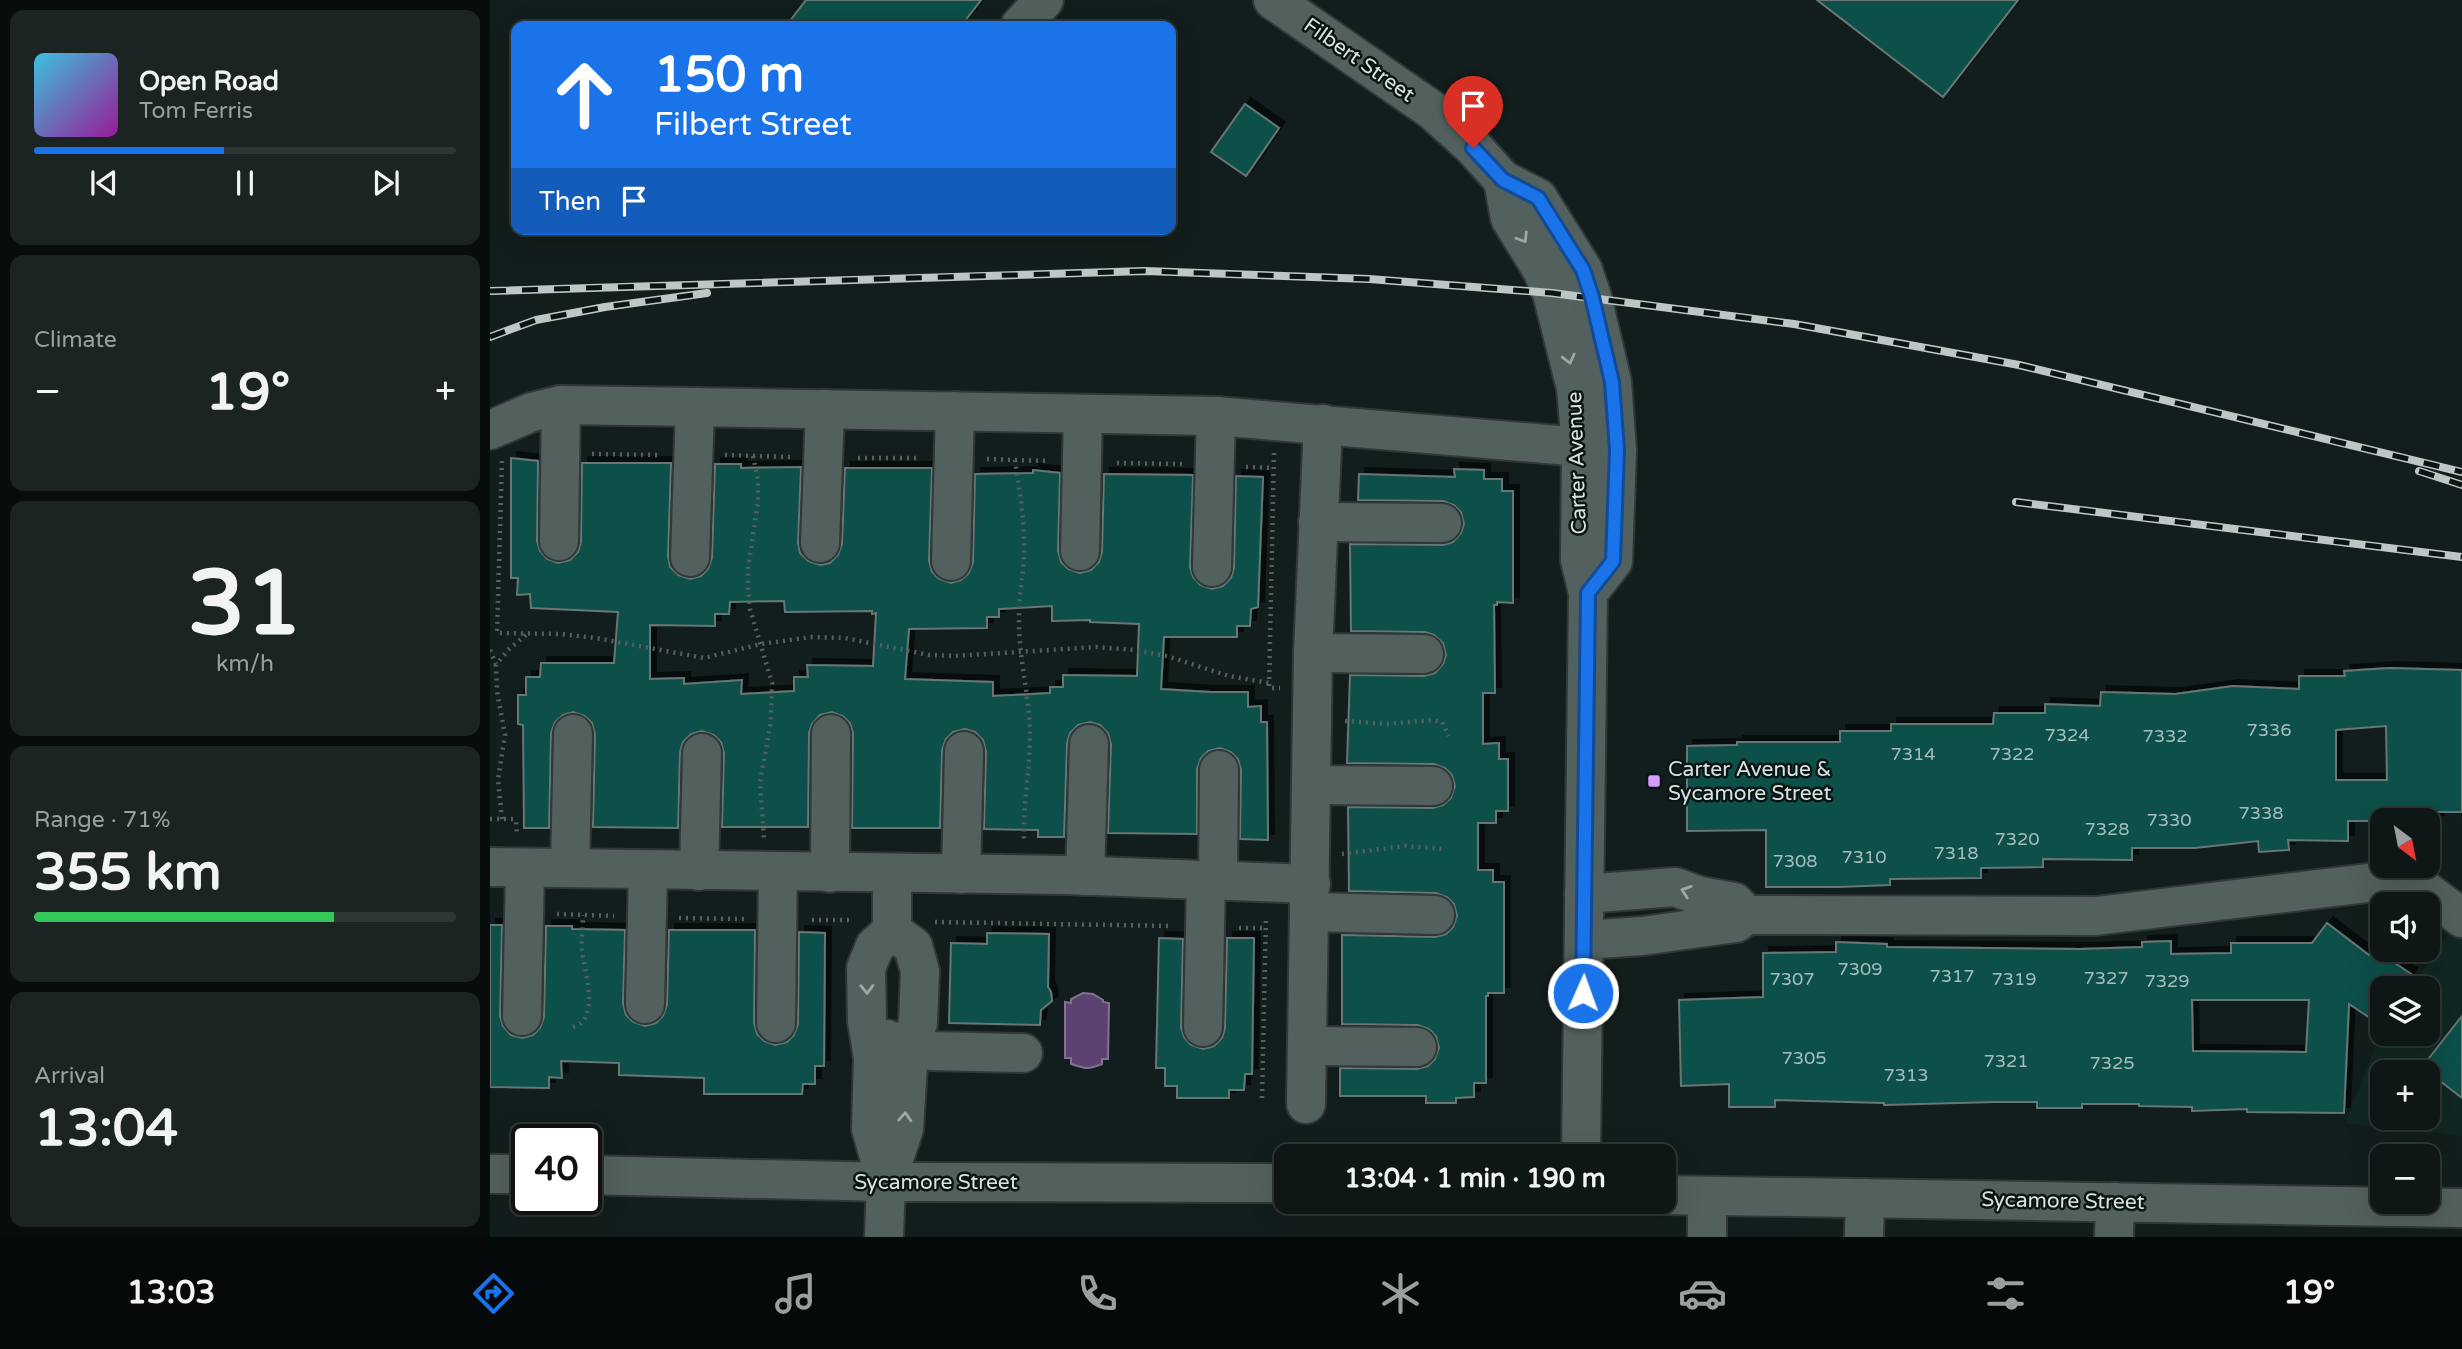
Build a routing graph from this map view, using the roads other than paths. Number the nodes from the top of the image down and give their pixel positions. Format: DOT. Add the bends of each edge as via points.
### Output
graph roads {
  1 [pos="1044,0"];
  2 [pos="1273,0"];
  3 [pos="1025,21"];
  4 [pos="1503,180"];
  5 [pos="1592,297"];
  6 [pos="561,405"];
  7 [pos="695,407"];
  8 [pos="825,409"];
  9 [pos="955,411"];
  10 [pos="1083,414"];
  11 [pos="1216,416"];
  12 [pos="1323,424"];
  13 [pos="491,430"];
  14 [pos="1581,447"];
  15 [pos="1318,522"];
  16 [pos="1442,523"];
  17 [pos="559,541"];
  18 [pos="820,543"];
  19 [pos="1080,551"];
  20 [pos="690,557"];
  21 [pos="951,561"];
  22 [pos="1212,567"];
  23 [pos="1588,593"];
  24 [pos="1313,653"];
  25 [pos="1424,654"];
  26 [pos="573,734"];
  27 [pos="831,734"];
  28 [pos="1089,744"];
  29 [pos="964,751"];
  30 [pos="702,752"];
  31 [pos="1219,770"];
  32 [pos="1312,785"];
  33 [pos="1433,786"];
  34 [pos="771,856"];
  35 [pos="508,867"];
  36 [pos="570,868"];
  37 [pos="648,870"];
  38 [pos="699,871"];
  39 [pos="830,873"];
  40 [pos="892,873"];
  41 [pos="961,874"];
  42 [pos="1085,876"];
  43 [pos="1212,881"];
  44 [pos="1584,894"];
  45 [pos="1311,898"];
  46 [pos="1435,915"];
  47 [pos="1747,915"];
  48 [pos="2462,918"];
  49 [pos="892,931"];
  50 [pos="1585,940"];
  51 [pos="645,1004"];
  52 [pos="522,1016"];
  53 [pos="776,1023"];
  54 [pos="1203,1027"];
  55 [pos="871,1042"];
  56 [pos="1308,1046"];
  57 [pos="1417,1047"];
  58 [pos="909,1048"];
  59 [pos="1023,1053"];
  60 [pos="1306,1104"];
  61 [pos="1581,1144"];
  62 [pos="490,1174"];
  63 [pos="511,1174"];
  64 [pos="602,1175"];
  65 [pos="886,1182"];
  66 [pos="1274,1184"];
  67 [pos="1676,1195"];
  68 [pos="1707,1196"];
  69 [pos="1864,1198"];
  70 [pos="2462,1208"];
  71 [pos="2115,1219"];
  72 [pos="2371,1222"];
  73 [pos="884,1237"];
  74 [pos="1707,1237"];
  75 [pos="1864,1237"];
  1 -- 3 [label="street"];
  2 -- 4 [label="street, Filbert Street" via="1432,110"];
  4 -- 5 [label="street, Filbert Street" via="1538,198 1583,270"];
  4 -- 14 [label="street, Carter Avenue, one-way" via="1510,218 1552,293 1576,388"];
  5 -- 23 [label="street, Carter Avenue" via="1612,382 1617,450 1613,561"];
  6 -- 7 [label="street"];
  6 -- 13 [label="street"];
  6 -- 17 [label="street"];
  7 -- 8 [label="street"];
  7 -- 20 [label="street"];
  8 -- 9 [label="street"];
  8 -- 18 [label="street"];
  9 -- 10 [label="street"];
  9 -- 21 [label="street"];
  10 -- 11 [label="street"];
  10 -- 19 [label="street"];
  11 -- 12 [label="street"];
  11 -- 22 [label="street"];
  12 -- 14 [label="street"];
  12 -- 15 [label="street"];
  14 -- 23 [label="street, Carter Avenue" via="1580,560"];
  15 -- 16 [label="street"];
  15 -- 24 [label="street"];
  23 -- 44 [label="street, Carter Avenue"];
  24 -- 25 [label="street"];
  24 -- 32 [label="street"];
  26 -- 36 [label="street"];
  27 -- 39 [label="street"];
  28 -- 42 [label="street"];
  29 -- 41 [label="street"];
  30 -- 38 [label="street"];
  31 -- 43 [label="street"];
  32 -- 33 [label="street"];
  32 -- 45 [label="street"];
  34 -- 38 [label="street"];
  34 -- 39 [label="street"];
  34 -- 53 [label="street"];
  35 -- 36 [label="street"];
  35 -- 52 [label="street"];
  36 -- 37 [label="street"];
  37 -- 38 [label="street"];
  37 -- 51 [label="street"];
  39 -- 40 [label="street"];
  40 -- 41 [label="street"];
  40 -- 49 [label="street"];
  41 -- 42 [label="street"];
  42 -- 43 [label="street"];
  43 -- 45 [label="street" via="1267,883"];
  43 -- 54 [label="street"];
  47 -- 44 [label="street, one-way" via="1734,902 1675,887"];
  44 -- 50 [label="street, Carter Avenue"];
  45 -- 46 [label="street"];
  45 -- 56 [label="street"];
  47 -- 48 [label="street" via="2095,916 2409,878"];
  47 -- 50 [label="street" via="1736,923"];
  49 -- 55 [label="street, one-way" via="875,946 866,968"];
  49 -- 58 [label="street" via="913,946 920,971 918,1023"];
  50 -- 61 [label="street, Carter Avenue"];
  55 -- 58 [label="street" via="887,1039"];
  55 -- 65 [label="street" via="871,1128"];
  56 -- 57 [label="street"];
  56 -- 60 [label="street"];
  58 -- 59 [label="street"];
  65 -- 58 [label="street, one-way" via="904,1129"];
  62 -- 63 [label="street"];
  64 -- 65 [label="street, Sycamore Street"];
  65 -- 66 [label="street, Sycamore Street"];
  65 -- 73 [label="street"];
  67 -- 68 [label="street, Sycamore Street"];
  68 -- 69 [label="street, Sycamore Street"];
  68 -- 74 [label="street"];
  69 -- 71 [label="street, Sycamore Street"];
  69 -- 75 [label="street"];
  70 -- 72 [label="street, Sycamore Street"];
  71 -- 72 [label="street, Sycamore Street"];
}
